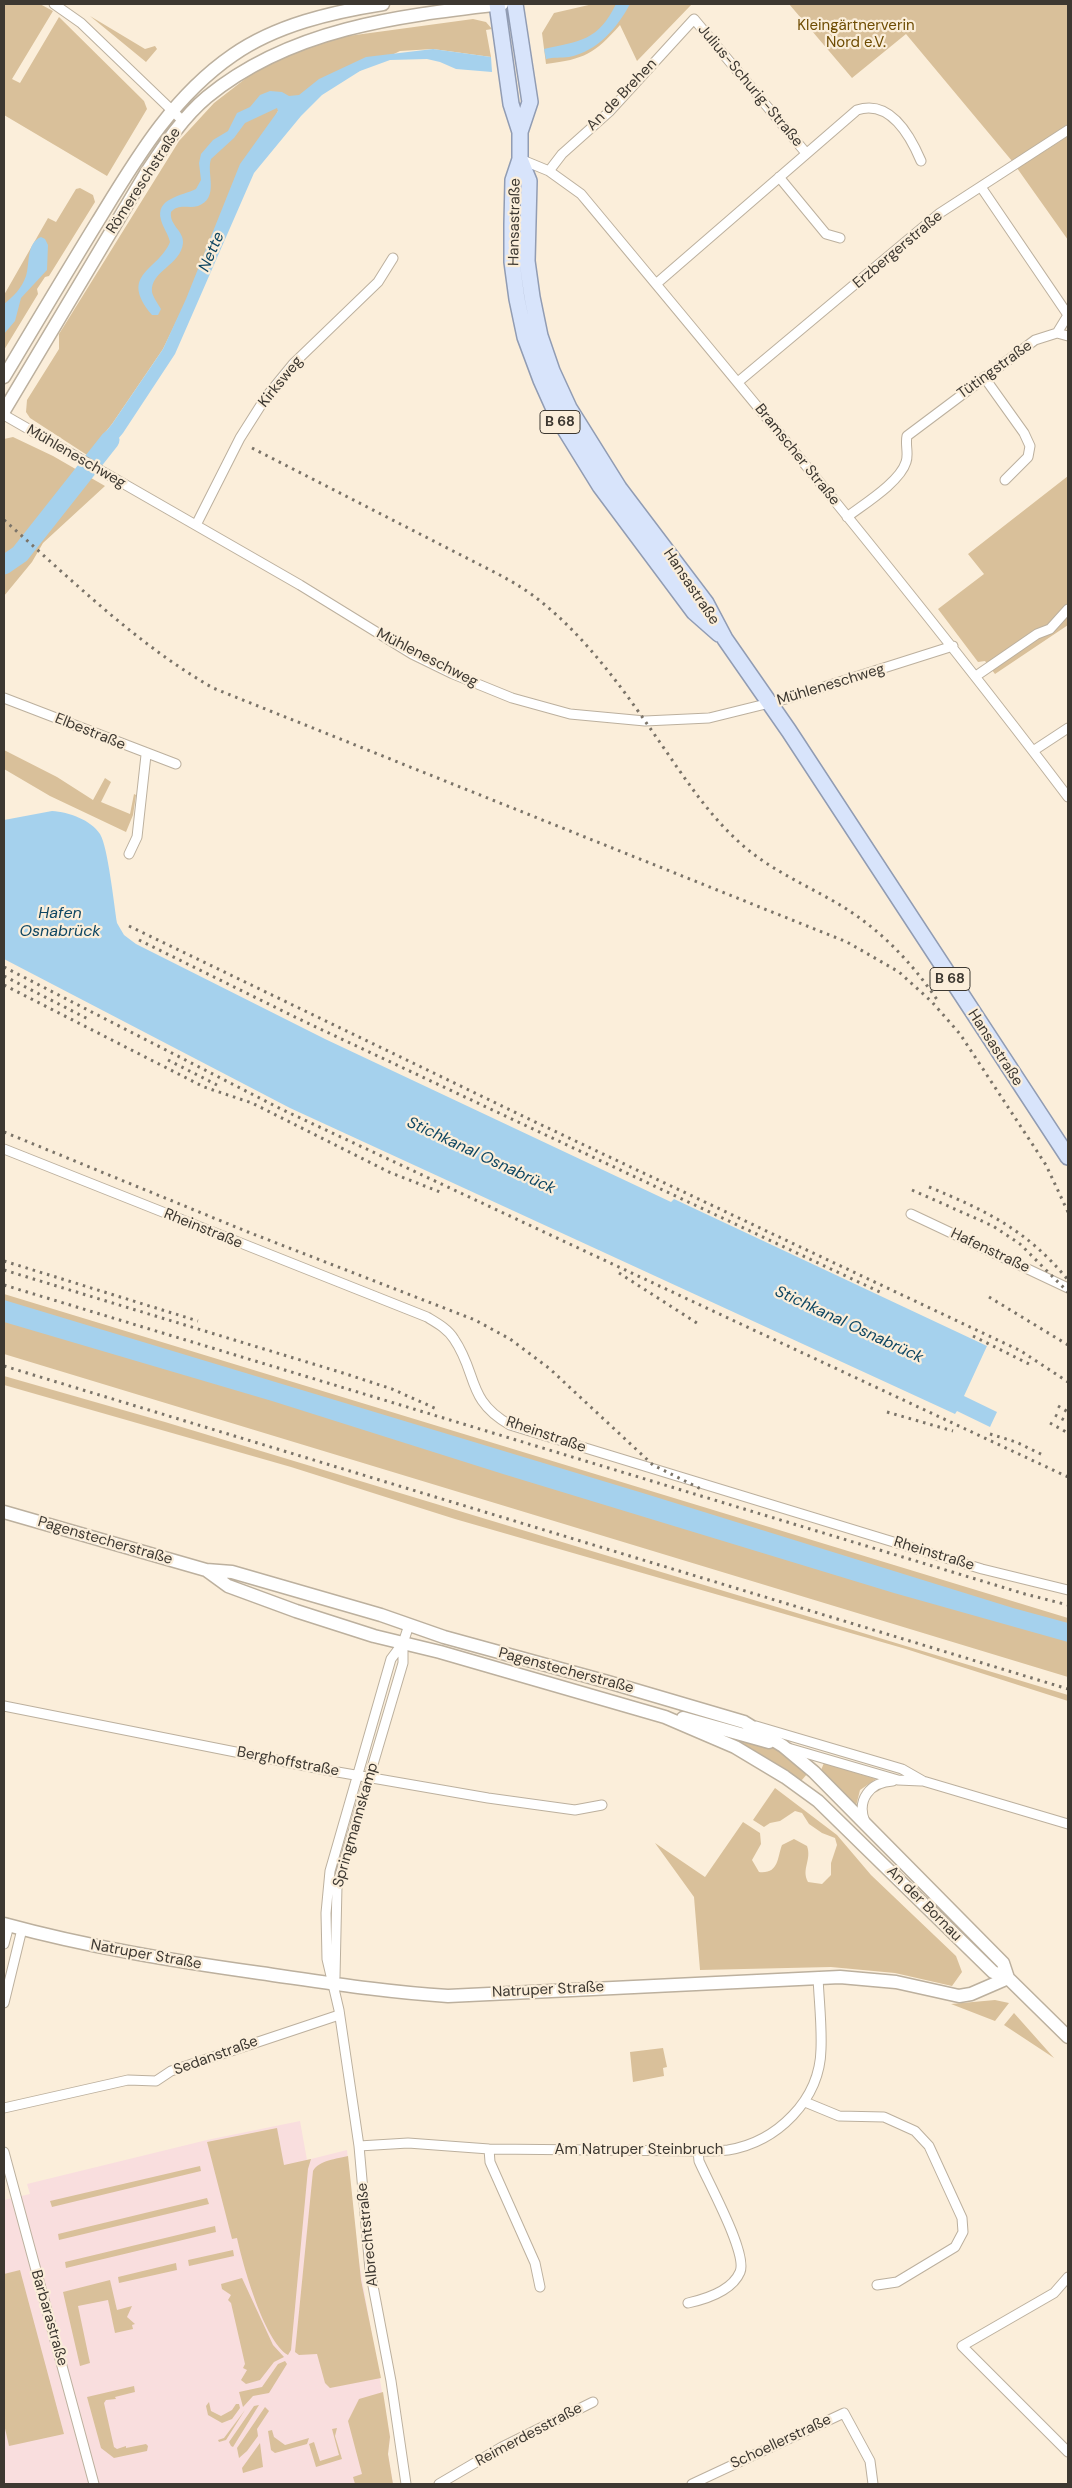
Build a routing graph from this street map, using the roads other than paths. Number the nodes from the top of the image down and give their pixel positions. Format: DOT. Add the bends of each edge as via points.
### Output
graph roads {
  1 [pos="383,4"];
  2 [pos="497,4"];
  3 [pos="502,4"];
  4 [pos="515,4"];
  5 [pos="59,5"];
  6 [pos="694,19"];
  7 [pos="172,110"];
  8 [pos="183,121"];
  9 [pos="1068,130"];
  10 [pos="520,132"];
  11 [pos="806,152"];
  12 [pos="520,159"];
  13 [pos="921,160"];
  14 [pos="549,170"];
  15 [pos="779,177"];
  16 [pos="981,187"];
  17 [pos="840,238"];
  18 [pos="393,258"];
  19 [pos="656,284"];
  20 [pos="1057,333"];
  21 [pos="1068,336"];
  22 [pos="4,377"];
  23 [pos="984,377"];
  24 [pos="738,382"];
  25 [pos="4,411"];
  26 [pos="4,415"];
  27 [pos="1005,480"];
  28 [pos="847,517"];
  29 [pos="196,525"];
  30 [pos="1068,609"];
  31 [pos="953,646"];
  32 [pos="976,676"];
  33 [pos="4,698"];
  34 [pos="771,703"];
  35 [pos="1068,728"];
  36 [pos="1033,751"];
  37 [pos="146,755"];
  38 [pos="176,764"];
  39 [pos="1068,797"];
  40 [pos="129,854"];
  41 [pos="4,1149"];
  42 [pos="1068,1157"];
  43 [pos="911,1214"];
  44 [pos="1068,1288"];
  45 [pos="4,1512"];
  46 [pos="206,1570"];
  47 [pos="1068,1590"];
  48 [pos="409,1625"];
  49 [pos="404,1643"];
  50 [pos="4,1706"];
  51 [pos="665,1716"];
  52 [pos="744,1722"];
  53 [pos="783,1746"];
  54 [pos="358,1776"];
  55 [pos="368,1778"];
  56 [pos="898,1780"];
  57 [pos="923,1781"];
  58 [pos="602,1805"];
  59 [pos="1068,1824"];
  60 [pos="866,1825"];
  61 [pos="6,1924"];
  62 [pos="22,1929"];
  63 [pos="4,1944"];
  64 [pos="818,1977"];
  65 [pos="1008,1978"];
  66 [pos="334,1984"];
  67 [pos="4,2002"];
  68 [pos="339,2015"];
  69 [pos="1068,2037"];
  70 [pos="805,2102"];
  71 [pos="4,2108"];
  72 [pos="359,2146"];
  73 [pos="488,2149"];
  74 [pos="698,2151"];
  75 [pos="4,2152"];
  76 [pos="1068,2278"];
  77 [pos="877,2285"];
  78 [pos="540,2287"];
  79 [pos="688,2303"];
  80 [pos="593,2402"];
  81 [pos="1068,2452"];
  82 [pos="94,2484"];
  83 [pos="406,2484"];
  84 [pos="440,2484"];
  85 [pos="692,2484"];
  86 [pos="873,2484"];
  1 -- 7 [label="main road, Römereschstraße" via="296,24 269,34 233,54 194,85"];
  2 -- 3 [label="main road, Römereschstraße"];
  2 -- 8 [label="main road, Römereschstraße" via="350,27 288,48 250,67 207,97"];
  2 -- 10 [label="main road, B 68" via="511,104"];
  4 -- 10 [label="main road, B 68" via="530,102"];
  5 -- 7 [label="street"];
  6 -- 11 [label="street, Julius-Schurig-Straße"];
  6 -- 14 [label="street, An de Brehen" via="609,112"];
  7 -- 8 [label="street"];
  7 -- 22 [label="main road, Römereschstraße" via="132,164"];
  8 -- 25 [label="main road, Römereschstraße" via="146,173"];
  9 -- 16 [label="street, Erzbergerstraße"];
  10 -- 12 [label="main road, B 68"];
  11 -- 13 [label="street, Julius-Schurig-Straße" via="851,114 873,107 889,114 912,140"];
  11 -- 15 [label="street, Julius-Schurig-Straße"];
  12 -- 14 [label="street, Bramscher Straße"];
  12 -- 34 [label="main road, Hansastraße / B 68" via="529,181 527,261 532,297 540,336 569,408 592,448 706,603 725,639"];
  14 -- 19 [label="street, Bramscher Straße" via="581,194"];
  15 -- 17 [label="street" via="826,234"];
  15 -- 19 [label="street, Julius-Schurig-Straße"];
  16 -- 20 [label="street" via="1068,315"];
  16 -- 24 [label="street, Erzbergerstraße" via="920,229"];
  18 -- 29 [label="street, Kirksweg" via="378,282 293,364 266,397 240,438"];
  19 -- 24 [label="street, Bramscher Straße"];
  20 -- 21 [label="street"];
  20 -- 23 [label="street, Tütingstraße" via="1035,340"];
  23 -- 27 [label="street" via="1030,446 1028,457"];
  23 -- 28 [label="street, Tütingstraße" via="907,436 907,460 902,473"];
  24 -- 28 [label="street, Bramscher Straße"];
  26 -- 29 [label="street, Mühleneschweg"];
  28 -- 31 [label="street, Bramscher Straße"];
  29 -- 34 [label="street, Mühleneschweg" via="412,654 512,698 570,714 645,721 709,718"];
  30 -- 32 [label="street" via="1050,629 1037,634"];
  31 -- 32 [label="street, Bramscher Straße"];
  31 -- 34 [label="street, Mühleneschweg"];
  32 -- 36 [label="street, Bramscher Straße"];
  33 -- 37 [label="street, Elbestraße"];
  34 -- 42 [label="main road, Hansastraße / B 68"];
  35 -- 36 [label="street"];
  36 -- 39 [label="street, Bramscher Straße"];
  37 -- 38 [label="street, Elbestraße"];
  37 -- 40 [label="street" via="137,837"];
  41 -- 47 [label="street, Rheinstraße" via="427,1317 454,1338 480,1400 497,1418 510,1425 982,1569"];
  43 -- 44 [label="street, Hafenstraße"];
  45 -- 46 [label="main road, Pagenstecherstraße"];
  46 -- 48 [label="main road, Pagenstecherstraße" via="232,1572"];
  46 -- 49 [label="main road, Pagenstecherstraße" via="228,1586 374,1636"];
  48 -- 49 [label="street, Springmannskamp"];
  48 -- 52 [label="main road, Pagenstecherstraße"];
  49 -- 51 [label="main road, Pagenstecherstraße"];
  49 -- 54 [label="street, Springmannskamp" via="391,1659"];
  49 -- 55 [label="street, Springmannskamp" via="403,1663"];
  50 -- 54 [label="street, Berghoffstraße"];
  51 -- 53 [label="main road" via="688,1718"];
  51 -- 65 [label="main road, An der Bornau" via="735,1747 801,1787 847,1827 993,1972"];
  52 -- 53 [label="main road, An der Bornau"];
  52 -- 57 [label="street, Pagenstecherstraße" via="902,1769"];
  53 -- 56 [label="street, Pagenstecherstraße"];
  53 -- 60 [label="main road, An der Bornau" via="814,1772"];
  54 -- 55 [label="street, Berghoffstraße"];
  54 -- 66 [label="street, Springmannskamp" via="330,1871 327,1959"];
  55 -- 58 [label="street, Berghoffstraße" via="575,1810"];
  55 -- 66 [label="street, Springmannskamp" via="337,1886"];
  56 -- 57 [label="street, Pagenstecherstraße"];
  56 -- 60 [label="street" via="882,1782 868,1791 862,1804"];
  57 -- 59 [label="street, Pagenstecherstraße"];
  60 -- 65 [label="main road, An der Bornau" via="1004,1963"];
  61 -- 62 [label="main road, Natruper Straße"];
  61 -- 63 [label="street"];
  62 -- 66 [label="main road, Natruper Straße" via="88,1945"];
  62 -- 67 [label="street"];
  64 -- 65 [label="main road, Natruper Straße" via="896,1982 960,1996"];
  64 -- 66 [label="main road, Natruper Straße" via="448,1996 395,1993"];
  64 -- 70 [label="street, Am Natruper Steinbruch" via="822,2050 817,2076"];
  65 -- 69 [label="main road"];
  66 -- 68 [label="street, Albrechtstraße"];
  68 -- 71 [label="street, Sedanstraße" via="171,2071 156,2081 128,2080"];
  68 -- 72 [label="street, Albrechtstraße"];
  70 -- 74 [label="street, Am Natruper Steinbruch" via="789,2121 770,2135 728,2150"];
  70 -- 77 [label="street" via="839,2116 884,2117 915,2131 930,2146 962,2218 963,2232 955,2246 897,2282"];
  72 -- 73 [label="street, Am Natruper Steinbruch" via="408,2143"];
  72 -- 83 [label="street, Albrechtstraße" via="370,2270 393,2390"];
  73 -- 74 [label="street, Am Natruper Steinbruch"];
  73 -- 78 [label="street" via="490,2162 535,2263"];
  74 -- 79 [label="street" via="699,2161 732,2232 742,2262 740,2273 733,2282 709,2298"];
  75 -- 82 [label="street, Barbarastraße"];
  76 -- 81 [label="street" via="1054,2293 962,2346"];
  80 -- 84 [label="street, Reimerdesstraße" via="502,2447"];
  85 -- 86 [label="street, Schoellerstraße" via="844,2413 870,2461"];
}
